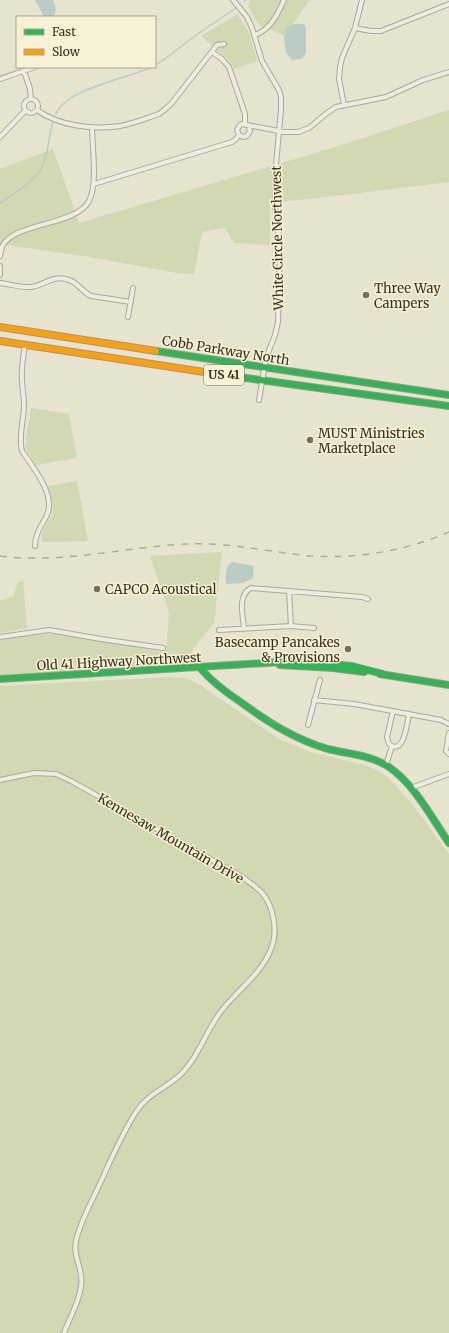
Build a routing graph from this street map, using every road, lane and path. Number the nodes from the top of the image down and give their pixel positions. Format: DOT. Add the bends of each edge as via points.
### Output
graph roads {
  1 [pos="233,0"];
  2 [pos="284,0"];
  3 [pos="362,0"];
  4 [pos="448,3"];
  5 [pos="355,28"];
  6 [pos="255,35"];
  7 [pos="224,44"];
  8 [pos="212,52"];
  9 [pos="32,68"];
  10 [pos="24,71"];
  11 [pos="449,72"];
  12 [pos="0,79"];
  13 [pos="31,98"];
  14 [pos="344,105"];
  15 [pos="36,110"];
  16 [pos="26,111"];
  17 [pos="247,125"];
  18 [pos="92,127"];
  19 [pos="279,131"];
  20 [pos="238,135"];
  21 [pos="0,137"];
  22 [pos="94,184"];
  23 [pos="0,256"];
  24 [pos="0,266"];
  25 [pos="0,275"];
  26 [pos="0,283"];
  27 [pos="133,288"];
  28 [pos="131,302"];
  29 [pos="128,316"];
  30 [pos="0,327"];
  31 [pos="0,341"];
  32 [pos="25,345"];
  33 [pos="265,367"];
  34 [pos="262,381"];
  35 [pos="449,395"];
  36 [pos="259,400"];
  37 [pos="449,406"];
  38 [pos="35,546"];
  39 [pos="289,591"];
  40 [pos="368,599"];
  41 [pos="290,626"];
  42 [pos="244,628"];
  43 [pos="314,628"];
  44 [pos="219,630"];
  45 [pos="0,637"];
  46 [pos="163,648"];
  47 [pos="200,668"];
  48 [pos="0,679"];
  49 [pos="320,680"];
  50 [pos="449,686"];
  51 [pos="314,700"];
  52 [pos="393,711"];
  53 [pos="409,714"];
  54 [pos="449,724"];
  55 [pos="308,725"];
  56 [pos="449,733"];
  57 [pos="392,746"];
  58 [pos="449,754"];
  59 [pos="386,765"];
  60 [pos="449,774"];
  61 [pos="0,780"];
  62 [pos="411,788"];
  63 [pos="449,843"];
  64 [pos="64,1333"];
  1 -- 6 [label="street, White Circle Northwest" via="247,17"];
  2 -- 6 [label="street" via="271,24"];
  3 -- 5 [label="street"];
  4 -- 5 [label="street" via="381,31"];
  5 -- 14 [label="street" via="340,67 339,79"];
  6 -- 19 [label="street, White Circle Northwest" via="262,61 281,97"];
  7 -- 8 [label="street" via="217,44"];
  8 -- 17 [label="street" via="229,67"];
  8 -- 18 [label="street" via="164,112 120,126"];
  9 -- 10 [label="street"];
  10 -- 12 [label="street"];
  10 -- 13 [label="street"];
  11 -- 14 [label="street" via="423,80 386,97"];
  13 -- 15 [label="street" via="38,104"];
  13 -- 16 [label="street" via="24,103"];
  14 -- 19 [label="street" via="331,110 305,130"];
  15 -- 16 [label="street" via="31,113"];
  15 -- 18 [label="street" via="68,123"];
  16 -- 21 [label="street"];
  17 -- 19 [label="street"];
  17 -- 20 [label="street" via="242,124 238,128"];
  17 -- 20 [label="street" via="250,131 247,136"];
  18 -- 22 [label="street"];
  19 -- 33 [label="street, White Circle Northwest" via="275,208 280,244 278,322"];
  20 -- 22 [label="street" via="232,142"];
  22 -- 23 [label="street" via="89,201 82,210 14,234 4,244"];
  24 -- 25 [label="street"];
  26 -- 28 [label="street" via="31,287 52,279 64,278 77,283 91,296"];
  27 -- 28 [label="street"];
  28 -- 29 [label="street"];
  30 -- 33 [label="main road, Cobb Parkway North / US 41"];
  31 -- 32 [label="main road, Cobb Parkway North / US 41"];
  32 -- 34 [label="main road, Cobb Parkway North / US 41"];
  32 -- 38 [label="street" via="22,363 24,405 21,447 42,481 50,505 38,531"];
  33 -- 34 [label="street, White Circle Northwest"];
  33 -- 35 [label="main road, Cobb Parkway North / US 41"];
  34 -- 36 [label="street, White Circle Northwest"];
  34 -- 37 [label="main road, Cobb Parkway North / US 41"];
  39 -- 40 [label="street"];
  39 -- 41 [label="street"];
  39 -- 42 [label="street" via="255,588 245,592 242,597"];
  41 -- 42 [label="street"];
  41 -- 43 [label="street"];
  42 -- 44 [label="street"];
  45 -- 46 [label="street" via="49,630"];
  47 -- 48 [label="main road, Old 41 Highway Northwest"];
  47 -- 50 [label="main road, Old 41 Highway Northwest" via="291,661 312,662 352,666"];
  47 -- 59 [label="main road" via="213,682 264,720 285,732 313,744 374,759"];
  49 -- 51 [label="street"];
  51 -- 52 [label="street"];
  51 -- 55 [label="street"];
  52 -- 53 [label="street"];
  52 -- 57 [label="street" via="387,738"];
  53 -- 54 [label="street"];
  53 -- 57 [label="street" via="402,742 398,746"];
  56 -- 58 [label="street" via="446,751"];
  57 -- 59 [label="street"];
  59 -- 62 [label="main road"];
  60 -- 62 [label="street"];
  61 -- 64 [label="street, Kennesaw Mountain Drive" via="34,773 56,774 71,781 244,878 262,894 274,919 272,948 260,969 222,1010 188,1066 137,1110 114,1152 84,1216 76,1241 76,1258 82,1276 81,1288"];
  62 -- 63 [label="main road"];
}
